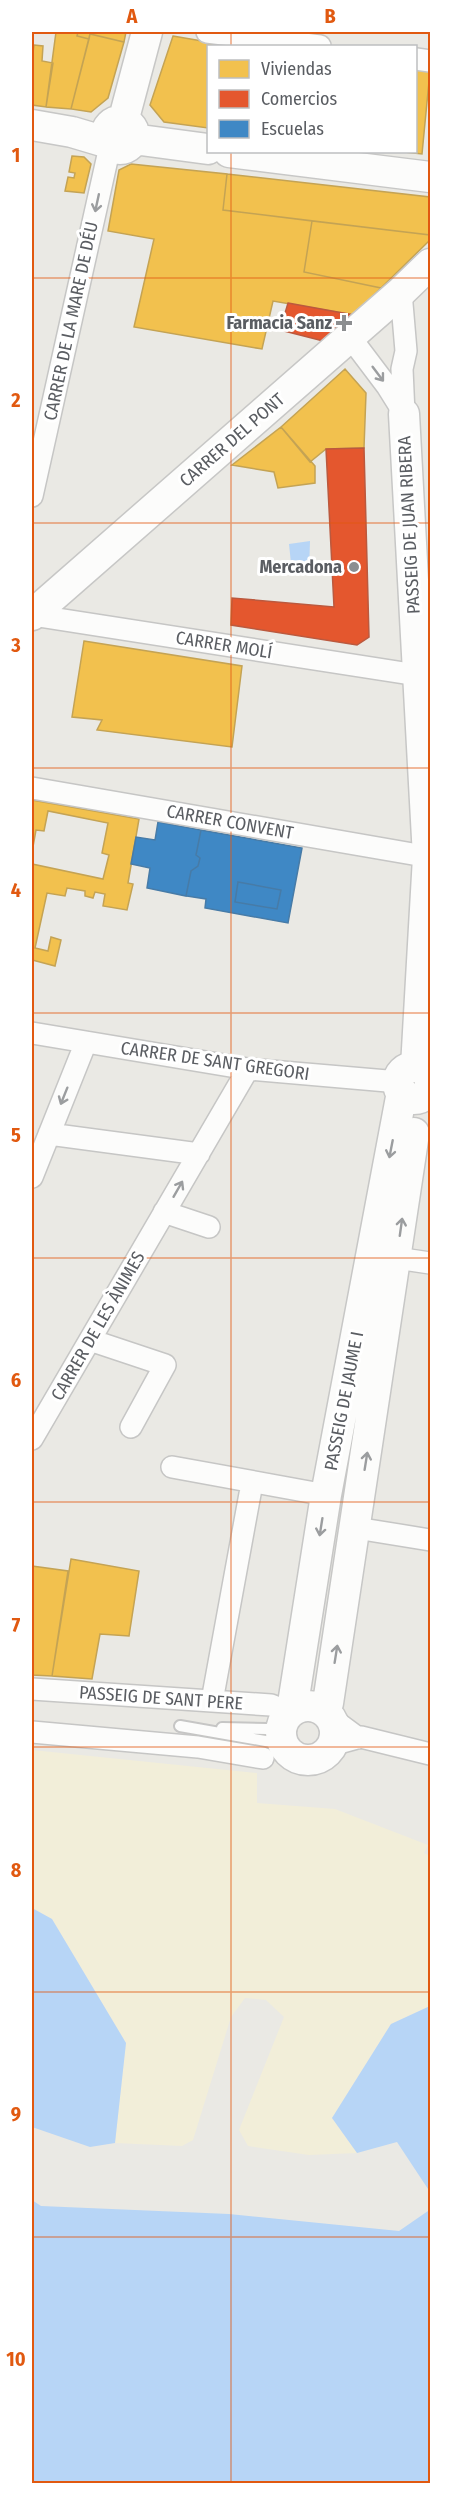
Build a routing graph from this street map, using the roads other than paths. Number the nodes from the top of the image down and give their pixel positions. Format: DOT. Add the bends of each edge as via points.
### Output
graph roads {
  1 [pos="147,32"];
  2 [pos="207,32"];
  3 [pos="278,36"];
  4 [pos="316,45"];
  5 [pos="32,125"];
  6 [pos="117,135"];
  7 [pos="207,149"];
  8 [pos="237,153"];
  9 [pos="430,177"];
  10 [pos="430,264"];
  11 [pos="391,301"];
  12 [pos="350,337"];
  13 [pos="404,414"];
  14 [pos="32,496"];
  15 [pos="32,615"];
  16 [pos="417,675"];
  17 [pos="32,788"];
  18 [pos="429,857"];
  19 [pos="32,1033"];
  20 [pos="86,1042"];
  21 [pos="248,1069"];
  22 [pos="416,1085"];
  23 [pos="49,1134"];
  24 [pos="199,1154"];
  25 [pos="32,1177"];
  26 [pos="164,1212"];
  27 [pos="209,1227"];
  28 [pos="396,1258"];
  29 [pos="430,1263"];
  30 [pos="90,1340"];
  31 [pos="131,1426"];
  32 [pos="32,1439"];
  33 [pos="172,1467"];
  34 [pos="252,1483"];
  35 [pos="326,1495"];
  36 [pos="356,1528"];
  37 [pos="430,1540"];
  38 [pos="32,1689"];
  39 [pos="212,1701"];
  40 [pos="280,1726"];
  41 [pos="337,1728"];
  42 [pos="32,1732"];
  43 [pos="430,1754"];
  1 -- 6 [label="street"];
  2 -- 3 [label="street"];
  3 -- 4 [label="street"];
  5 -- 6 [label="street"];
  6 -- 7 [label="street"];
  6 -- 14 [label="street, CARRER DE LA MARE DE DÉU, one-way" via="108,155"];
  8 -- 9 [label="street"];
  10 -- 11 [label="street, CARRER DEL PONT"];
  11 -- 12 [label="street, CARRER DEL PONT"];
  11 -- 13 [label="street, PASSEIG DE JUAN RIBERA" via="395,352 402,369"];
  12 -- 13 [label="street, PASSEIG DE JUAN RIBERA, one-way"];
  12 -- 15 [label="street, CARRER DEL PONT"];
  13 -- 16 [label="street, PASSEIG DE JUAN RIBERA"];
  15 -- 16 [label="street, CARRER MOLÍ"];
  16 -- 18 [label="street, PASSEIG DE JUAN RIBERA"];
  17 -- 18 [label="street, CARRER CONVENT"];
  18 -- 22 [label="street, PASSEIG DE JUAN RIBERA"];
  19 -- 20 [label="street, CARRER DE SANT GREGORI"];
  20 -- 21 [label="street, CARRER DE SANT GREGORI"];
  20 -- 23 [label="street, one-way"];
  21 -- 22 [label="street, CARRER DE SANT GREGORI"];
  21 -- 24 [label="street, CARRER DE LES ÀNIMES"];
  28 -- 22 [label="street, PASSEIG DE JAUME I, one-way"];
  22 -- 35 [label="street, PASSEIG DE JAUME I, one-way"];
  23 -- 24 [label="street"];
  23 -- 25 [label="street"];
  26 -- 24 [label="street, CARRER DE LES ÀNIMES, one-way"];
  26 -- 27 [label="street"];
  26 -- 30 [label="street, CARRER DE LES ÀNIMES"];
  28 -- 29 [label="street"];
  36 -- 28 [label="street, PASSEIG DE JAUME I, one-way"];
  30 -- 31 [label="street, CARRER DE LES ÀNIMES" via="165,1365"];
  30 -- 32 [label="street, CARRER DE LES ÀNIMES"];
  33 -- 34 [label="street"];
  34 -- 35 [label="street"];
  34 -- 39 [label="street"];
  35 -- 40 [label="street, PASSEIG DE JAUME I, one-way"];
  36 -- 37 [label="street"];
  41 -- 36 [label="street, PASSEIG DE JAUME I, one-way" via="328,1703"];
  38 -- 39 [label="street, PASSEIG DE SANT PERE"];
  39 -- 40 [label="street, PASSEIG DE SANT PERE"];
  40 -- 40 [label="lane" via="267,1729 180,1726 271,1742"];
  40 -- 41 [label="street" via="311,1705"];
  40 -- 41 [label="street" via="299,1759 307,1760 319,1758"];
  40 -- 42 [label="street" via="198,1747"];
  41 -- 43 [label="street"];
}
